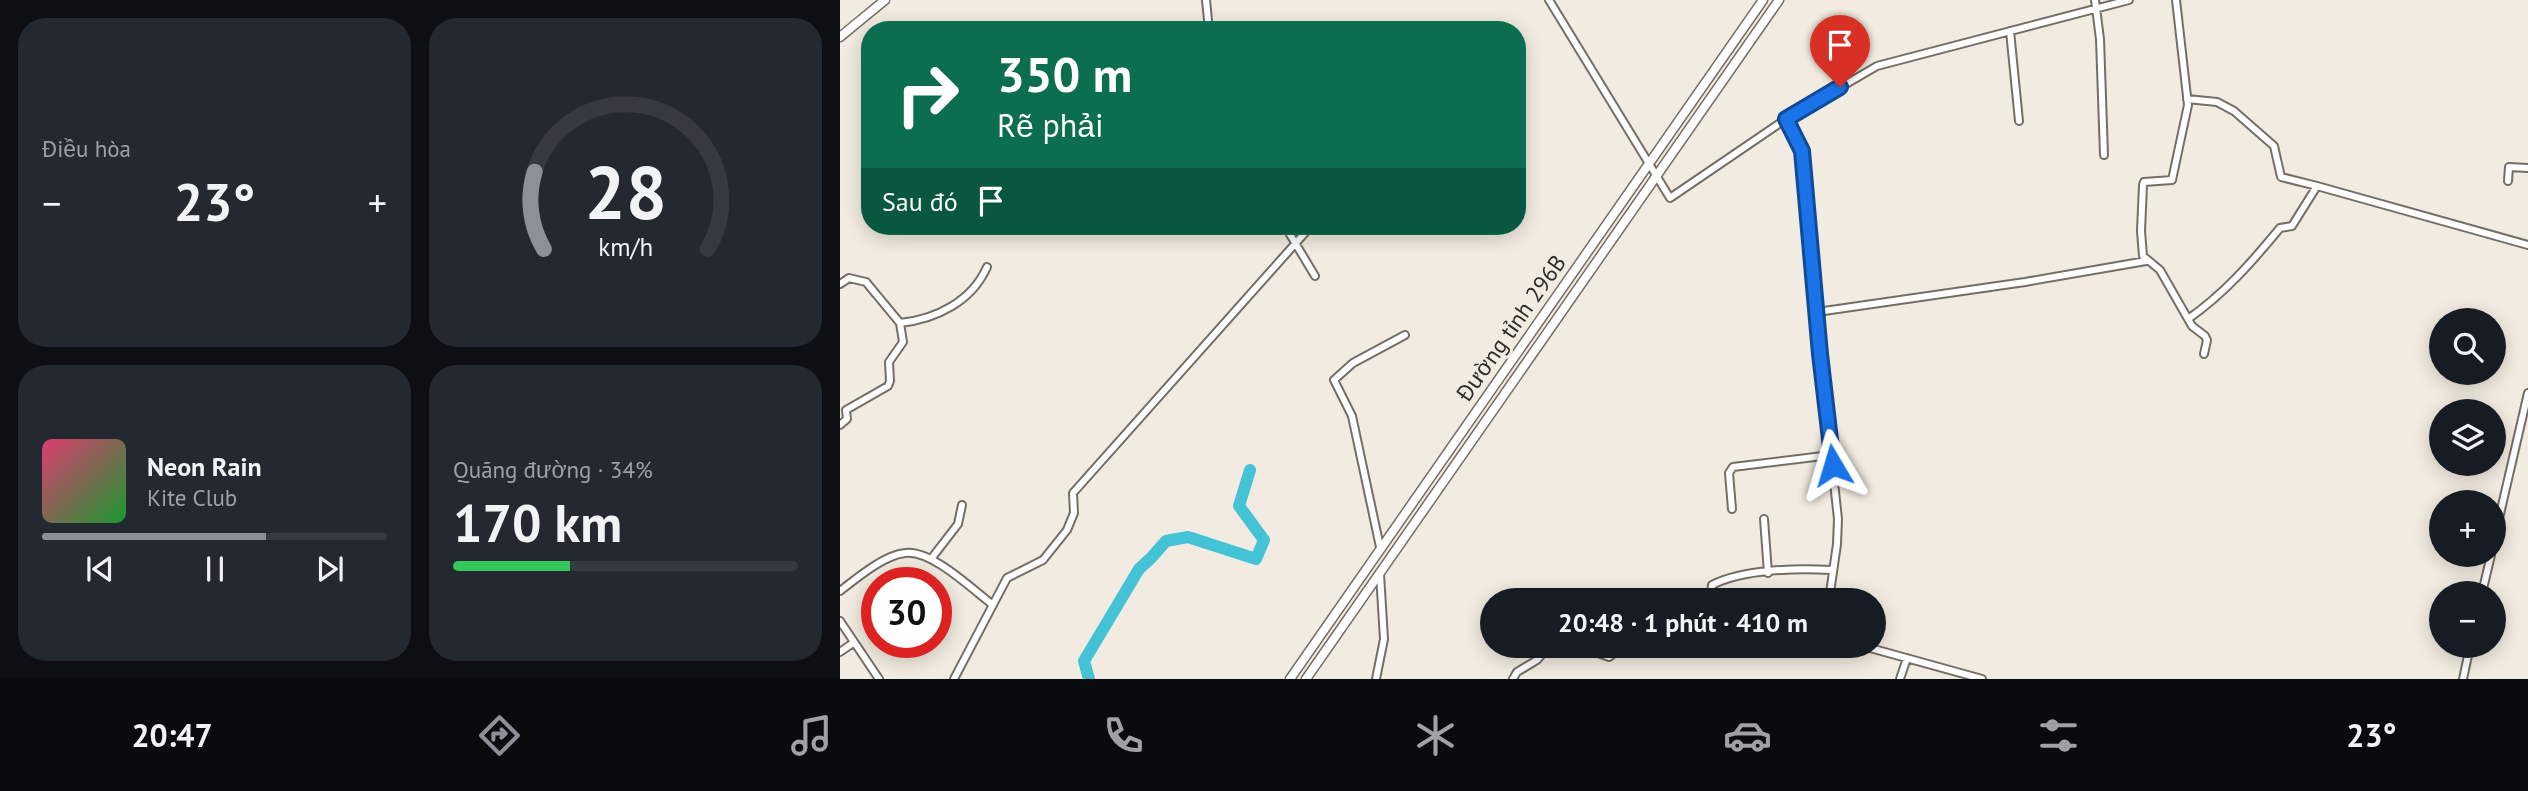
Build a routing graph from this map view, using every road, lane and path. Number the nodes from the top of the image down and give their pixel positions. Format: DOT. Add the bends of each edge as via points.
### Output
graph roads {
  1 [pos="885,0"];
  2 [pos="1206,0"];
  3 [pos="1549,0"];
  4 [pos="1763,0"];
  5 [pos="1779,0"];
  6 [pos="2095,0"];
  7 [pos="2129,0"];
  8 [pos="2176,0"];
  9 [pos="2097,8"];
  10 [pos="1208,21"];
  11 [pos="2010,31"];
  12 [pos="840,37"];
  13 [pos="2188,99"];
  14 [pos="1786,119"];
  15 [pos="2019,121"];
  16 [pos="2104,155"];
  17 [pos="1651,163"];
  18 [pos="2528,168"];
  19 [pos="1658,175"];
  20 [pos="2508,181"];
  21 [pos="2316,186"];
  22 [pos="1290,235"];
  23 [pos="1303,235"];
  24 [pos="1295,244"];
  25 [pos="2528,245"];
  26 [pos="2146,261"];
  27 [pos="988,267"];
  28 [pos="1315,276"];
  29 [pos="841,281"];
  30 [pos="1817,312"];
  31 [pos="2188,319"];
  32 [pos="900,323"];
  33 [pos="1405,335"];
  34 [pos="2204,354"];
  35 [pos="2528,393"];
  36 [pos="840,425"];
  37 [pos="1831,455"];
  38 [pos="2506,490"];
  39 [pos="962,505"];
  40 [pos="1732,509"];
  41 [pos="1764,519"];
  42 [pos="1380,547"];
  43 [pos="932,559"];
  44 [pos="1832,570"];
  45 [pos="1768,573"];
  46 [pos="1380,574"];
  47 [pos="1712,588"];
  48 [pos="1830,588"];
  49 [pos="840,591"];
  50 [pos="993,605"];
  51 [pos="840,621"];
  52 [pos="853,643"];
  53 [pos="840,652"];
  54 [pos="1886,652"];
  55 [pos="1539,658"];
  56 [pos="1907,658"];
  57 [pos="2467,658"];
  58 [pos="879,679"];
  59 [pos="954,679"];
  60 [pos="1290,679"];
  61 [pos="1306,679"];
  62 [pos="1376,679"];
  63 [pos="1513,679"];
  64 [pos="1900,679"];
  65 [pos="1982,679"];
  66 [pos="2463,679"];
  1 -- 12 [label="main road"];
  2 -- 10 [label="street"];
  3 -- 17 [label="street"];
  4 -- 17 [label="main road, Đường tỉnh 296B"];
  5 -- 19 [label="main road, Đường tỉnh 296B"];
  6 -- 9 [label="street"];
  7 -- 9 [label="street"];
  8 -- 13 [label="street"];
  9 -- 11 [label="street"];
  9 -- 16 [label="street"];
  11 -- 14 [label="street" via="1877,66"];
  11 -- 15 [label="street"];
  13 -- 21 [label="street" via="2217,102 2234,111 2274,146 2280,177"];
  13 -- 26 [label="street" via="2172,180 2143,185 2141,231"];
  14 -- 19 [label="street" via="1671,198"];
  14 -- 30 [label="street" via="1802,151"];
  17 -- 19 [label="street"];
  17 -- 42 [label="main road, Đường tỉnh 296B"];
  18 -- 20 [label="street" via="2509,167"];
  19 -- 46 [label="main road, Đường tỉnh 296B"];
  21 -- 25 [label="street"];
  21 -- 31 [label="street" via="2292,226 2280,228 2241,274"];
  22 -- 24 [label="street"];
  23 -- 24 [label="street"];
  24 -- 28 [label="street"];
  24 -- 50 [label="street" via="1073,493 1074,513 1058,543 1043,560 1007,578"];
  26 -- 30 [label="street"];
  26 -- 31 [label="street" via="2160,270"];
  27 -- 32 [label="street" via="964,299 938,313"];
  29 -- 32 [label="street" via="866,282"];
  30 -- 37 [label="street"];
  31 -- 34 [label="street" via="2207,340"];
  32 -- 36 [label="street" via="904,335 889,362 890,384 846,410 847,419"];
  33 -- 42 [label="street" via="1353,363 1334,380 1352,416"];
  35 -- 38 [label="street"];
  37 -- 40 [label="street" via="1733,467 1729,473"];
  37 -- 44 [label="street" via="1838,533"];
  39 -- 43 [label="street" via="958,524"];
  41 -- 45 [label="street"];
  42 -- 60 [label="main road, Đường tỉnh 296B"];
  43 -- 49 [label="street" via="903,553 868,569"];
  43 -- 50 [label="street"];
  44 -- 45 [label="street"];
  44 -- 48 [label="street"];
  45 -- 47 [label="street" via="1729,576"];
  46 -- 61 [label="main road, Đường tỉnh 296B"];
  46 -- 62 [label="street" via="1384,648"];
  50 -- 59 [label="street"];
  51 -- 52 [label="street"];
  52 -- 53 [label="street"];
  52 -- 58 [label="street"];
  54 -- 56 [label="street"];
  55 -- 63 [label="street"];
  56 -- 64 [label="street"];
  56 -- 65 [label="street"];
  57 -- 66 [label="street"];
}
